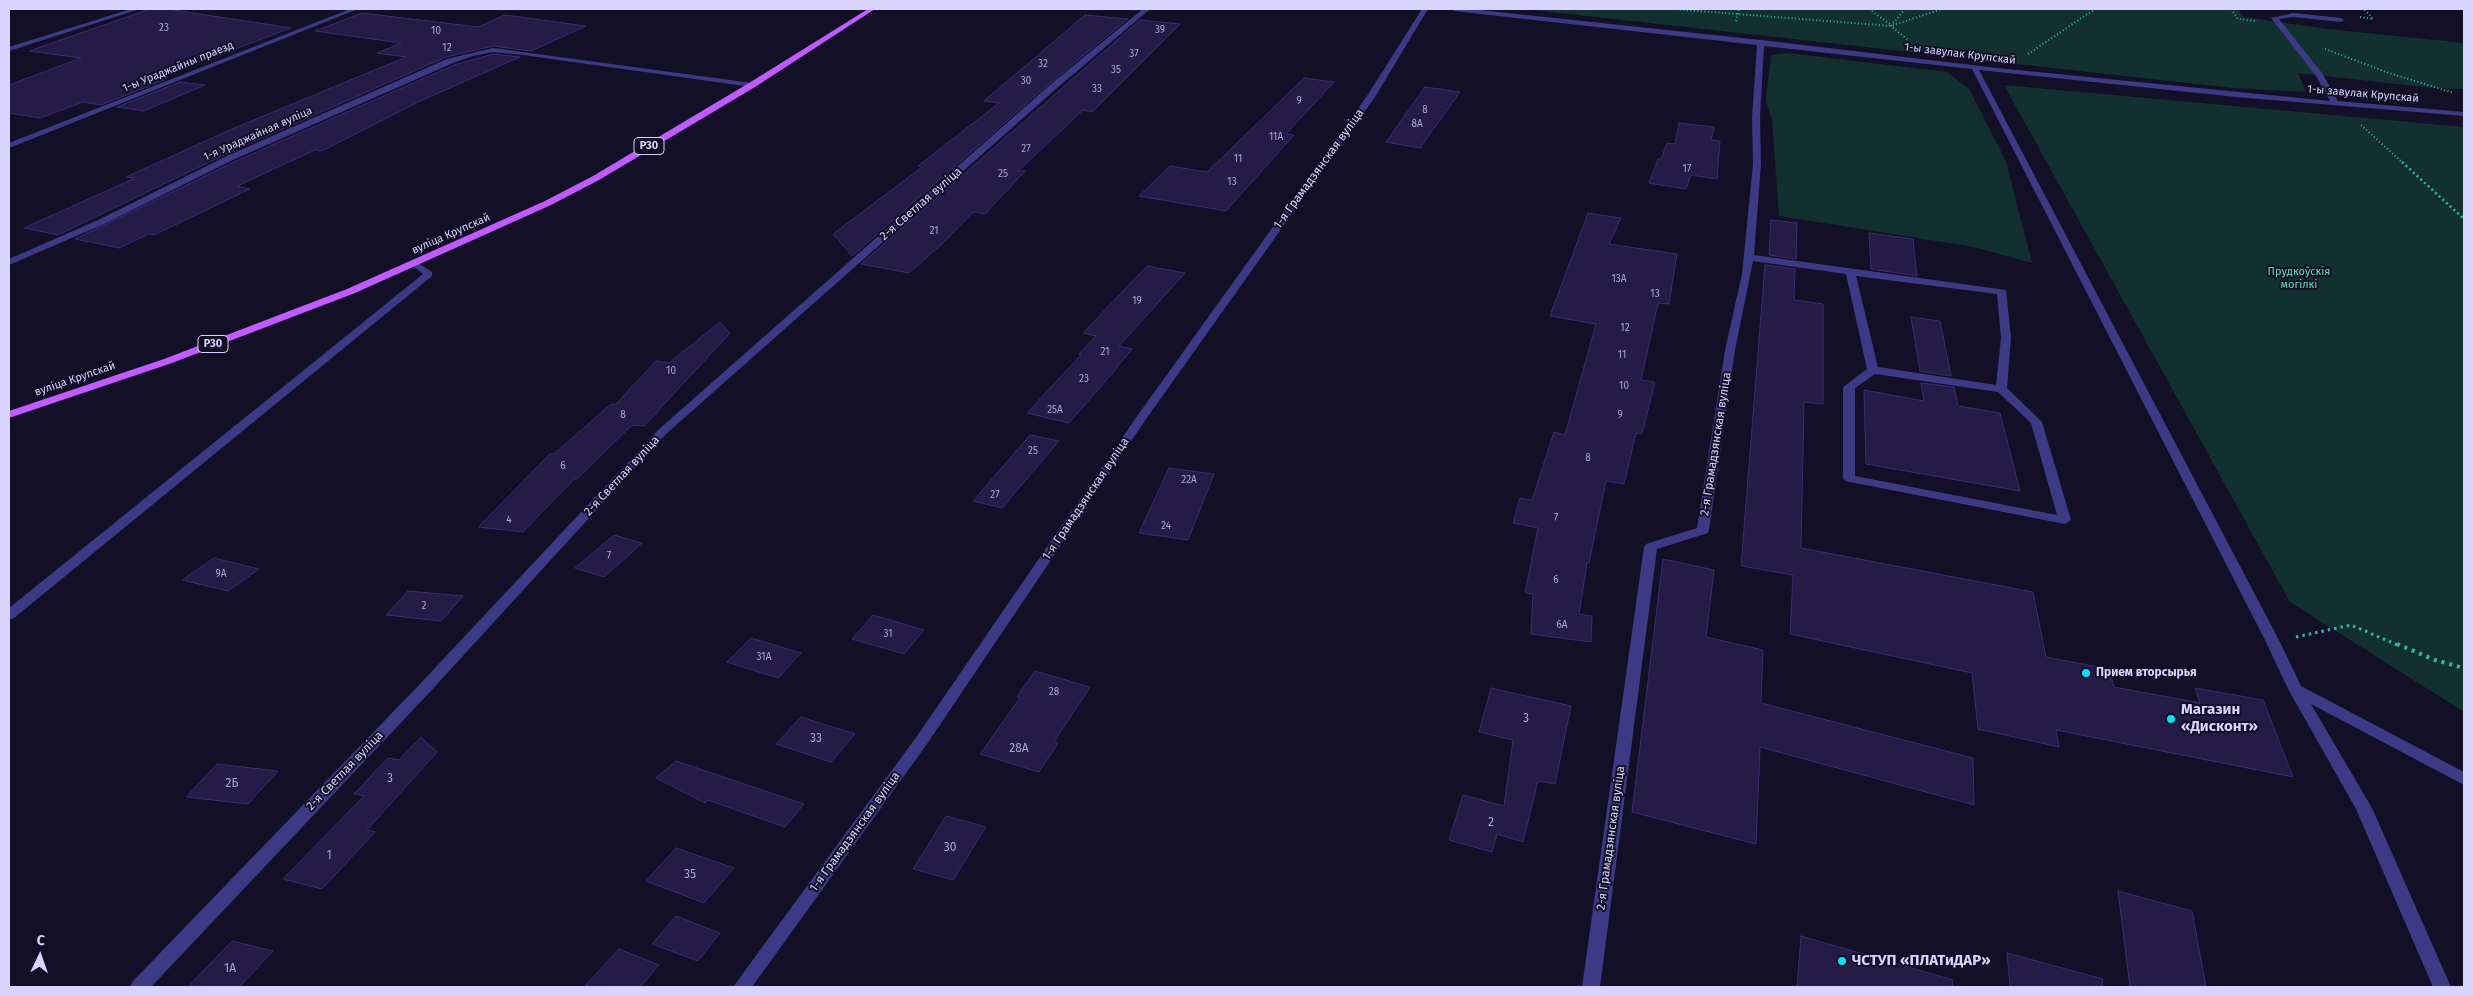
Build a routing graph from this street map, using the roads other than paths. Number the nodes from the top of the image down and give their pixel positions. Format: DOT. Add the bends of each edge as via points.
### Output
graph roads {
  1 [pos="137,9"];
  2 [pos="355,9"];
  3 [pos="872,9"];
  4 [pos="1147,9"];
  5 [pos="1425,9"];
  6 [pos="1454,9"];
  7 [pos="2341,20"];
  8 [pos="1761,42"];
  9 [pos="9,49"];
  10 [pos="1974,67"];
  11 [pos="752,85"];
  12 [pos="2335,102"];
  13 [pos="2464,114"];
  14 [pos="9,146"];
  15 [pos="1748,257"];
  16 [pos="9,262"];
  17 [pos="415,264"];
  18 [pos="1850,272"];
  19 [pos="1873,370"];
  20 [pos="2000,389"];
  21 [pos="9,415"];
  22 [pos="9,615"];
  23 [pos="2295,689"];
  24 [pos="2464,779"];
  25 [pos="139,987"];
  26 [pos="742,987"];
  27 [pos="1591,987"];
  28 [pos="2442,987"];
  1 -- 9 [label="street"];
  2 -- 14 [label="street, 1-ы Ураджайны праезд"];
  3 -- 11 [label="main road, вуліца Крупскай / Р30"];
  4 -- 25 [label="street, 2-я Светлая вуліца" via="1054,86 662,432"];
  5 -- 26 [label="street, 1-я Грамадзянская вуліца" via="1371,97 1139,421 922,740"];
  6 -- 8 [label="street, 1-ы завулак Крупскай"];
  7 -- 12 [label="street" via="2293,15 2274,18 2319,75"];
  8 -- 10 [label="street, 1-ы завулак Крупскай"];
  8 -- 15 [label="street, 2-я Грамадзянская вуліца" via="1756,117 1757,164"];
  10 -- 12 [label="street, 1-ы завулак Крупскай"];
  10 -- 23 [label="street"];
  11 -- 16 [label="street, 1-я Ураджайная вуліца" via="493,50 450,61 232,157 102,222"];
  11 -- 17 [label="main road, вуліца Крупскай / Р30" via="556,199"];
  12 -- 13 [label="street, 1-ы завулак Крупскай"];
  15 -- 18 [label="street"];
  15 -- 27 [label="street, 2-я Грамадзянская вуліца" via="1730,350 1703,530 1651,548"];
  17 -- 21 [label="main road, вуліца Крупскай / Р30" via="168,361"];
  17 -- 22 [label="street" via="429,274"];
  18 -- 19 [label="street"];
  18 -- 20 [label="street" via="2002,292 2006,338"];
  19 -- 20 [label="street"];
  19 -- 20 [label="street" via="1849,387 1849,478 2065,520 2036,422"];
  23 -- 24 [label="street"];
  23 -- 28 [label="street" via="2364,808"];
}
